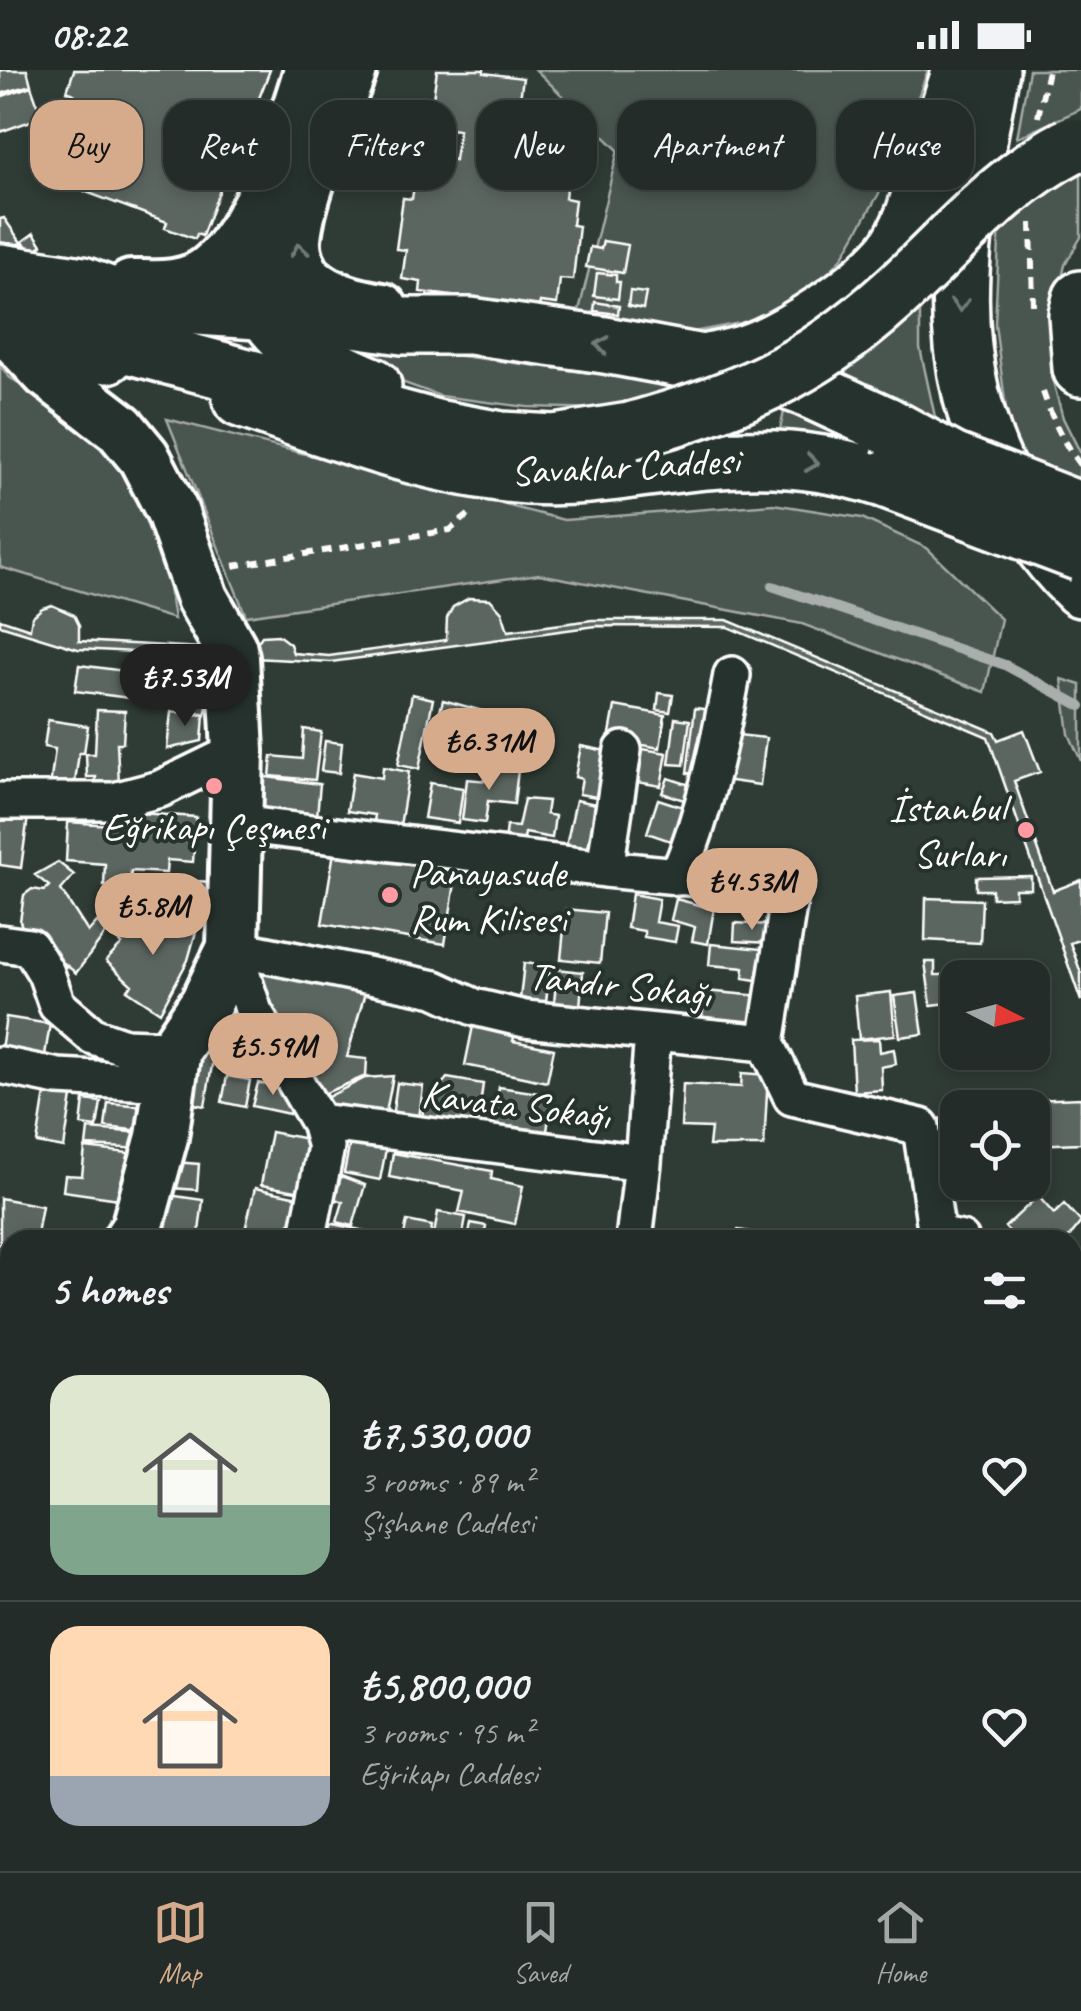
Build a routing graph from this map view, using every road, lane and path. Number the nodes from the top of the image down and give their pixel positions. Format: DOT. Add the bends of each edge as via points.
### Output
graph roads {
  1 [pos="961,70"];
  2 [pos="991,70"];
  3 [pos="1048,70"];
  4 [pos="310,112"];
  5 [pos="310,115"];
  6 [pos="1063,137"];
  7 [pos="310,161"];
  8 [pos="1030,207"];
  9 [pos="0,272"];
  10 [pos="74,309"];
  11 [pos="268,310"];
  12 [pos="1057,311"];
  13 [pos="0,314"];
  14 [pos="0,322"];
  15 [pos="470,326"];
  16 [pos="722,368"];
  17 [pos="1061,377"];
  18 [pos="630,430"];
  19 [pos="738,458"];
  20 [pos="1081,466"];
  21 [pos="488,470"];
  22 [pos="1081,511"];
  23 [pos="1081,553"];
  24 [pos="192,572"];
  25 [pos="1081,588"];
  26 [pos="732,675"];
  27 [pos="623,750"];
  28 [pos="238,751"];
  29 [pos="0,801"];
  30 [pos="238,824"];
  31 [pos="606,870"];
  32 [pos="678,877"];
  33 [pos="0,943"];
  34 [pos="233,948"];
  35 [pos="654,1033"];
  36 [pos="766,1043"];
  37 [pos="0,1064"];
  38 [pos="172,1066"];
  39 [pos="319,1122"];
  40 [pos="644,1163"];
  41 [pos="136,1230"];
  42 [pos="309,1230"];
  43 [pos="635,1230"];
  44 [pos="936,1230"];
  1 -- 16 [label="main road" via="914,214 890,257 780,339"];
  2 -- 25 [label="main road, one-way" via="960,269 964,366 974,415 1010,495"];
  3 -- 6 [label="path"];
  4 -- 10 [label="street" via="226,257 196,280"];
  5 -- 11 [label="main road" via="265,216 258,292"];
  6 -- 18 [label="main road, bridge" via="841,340 767,385"];
  15 -- 7 [label="street, one-way" via="359,305 309,281 295,238"];
  8 -- 12 [label="path" via="1034,245"];
  9 -- 10 [label="main road, Savaklar Caddesi"];
  10 -- 11 [label="main road, Savaklar Caddesi" via="114,297"];
  10 -- 13 [label="main road, Savaklar Caddesi"];
  10 -- 18 [label="main road" via="124,344 436,428 555,442"];
  10 -- 21 [label="main road, Savaklar Caddesi" via="99,352 338,432"];
  11 -- 15 [label="main road, Savaklar Caddesi" via="403,326"];
  11 -- 18 [label="main road" via="283,334 325,366 426,406 508,425"];
  12 -- 17 [label="main road" via="1077,316"];
  14 -- 24 [label="street" via="144,457"];
  16 -- 15 [label="main road, Savaklar Caddesi, one-way"];
  16 -- 19 [label="main road" via="761,414 748,450"];
  16 -- 22 [label="main road, Savaklar Caddesi, bridge" via="806,388 952,461"];
  17 -- 20 [label="path" via="1051,415"];
  19 -- 21 [label="main road, Savaklar Caddesi" via="609,474"];
  19 -- 23 [label="main road, Savaklar Caddesi, one-way, bridge" via="820,464 884,479"];
  21 -- 24 [label="path" via="476,509 450,530"];
  24 -- 28 [label="street" via="232,653"];
  26 -- 32 [label="street" via="703,811"];
  27 -- 31 [label="street"];
  28 -- 29 [label="street" via="160,789 114,802"];
  28 -- 30 [label="street"];
  30 -- 31 [label="street"];
  30 -- 34 [label="street"];
  31 -- 32 [label="street"];
  32 -- 36 [label="street" via="791,887"];
  33 -- 38 [label="street" via="30,948 57,1005 93,1036"];
  34 -- 35 [label="street, Tandır Sokağı" via="435,989 525,1020"];
  34 -- 38 [label="street"];
  34 -- 39 [label="street" via="254,1012"];
  35 -- 36 [label="street, Tandır Sokağı"];
  35 -- 40 [label="street"];
  36 -- 44 [label="street" via="792,1097 921,1127"];
  37 -- 38 [label="street" via="58,1076"];
  38 -- 41 [label="street" via="162,1137"];
  39 -- 40 [label="street, Kavata Sokağı"];
  39 -- 42 [label="street" via="326,1147"];
  40 -- 43 [label="street"];
}
